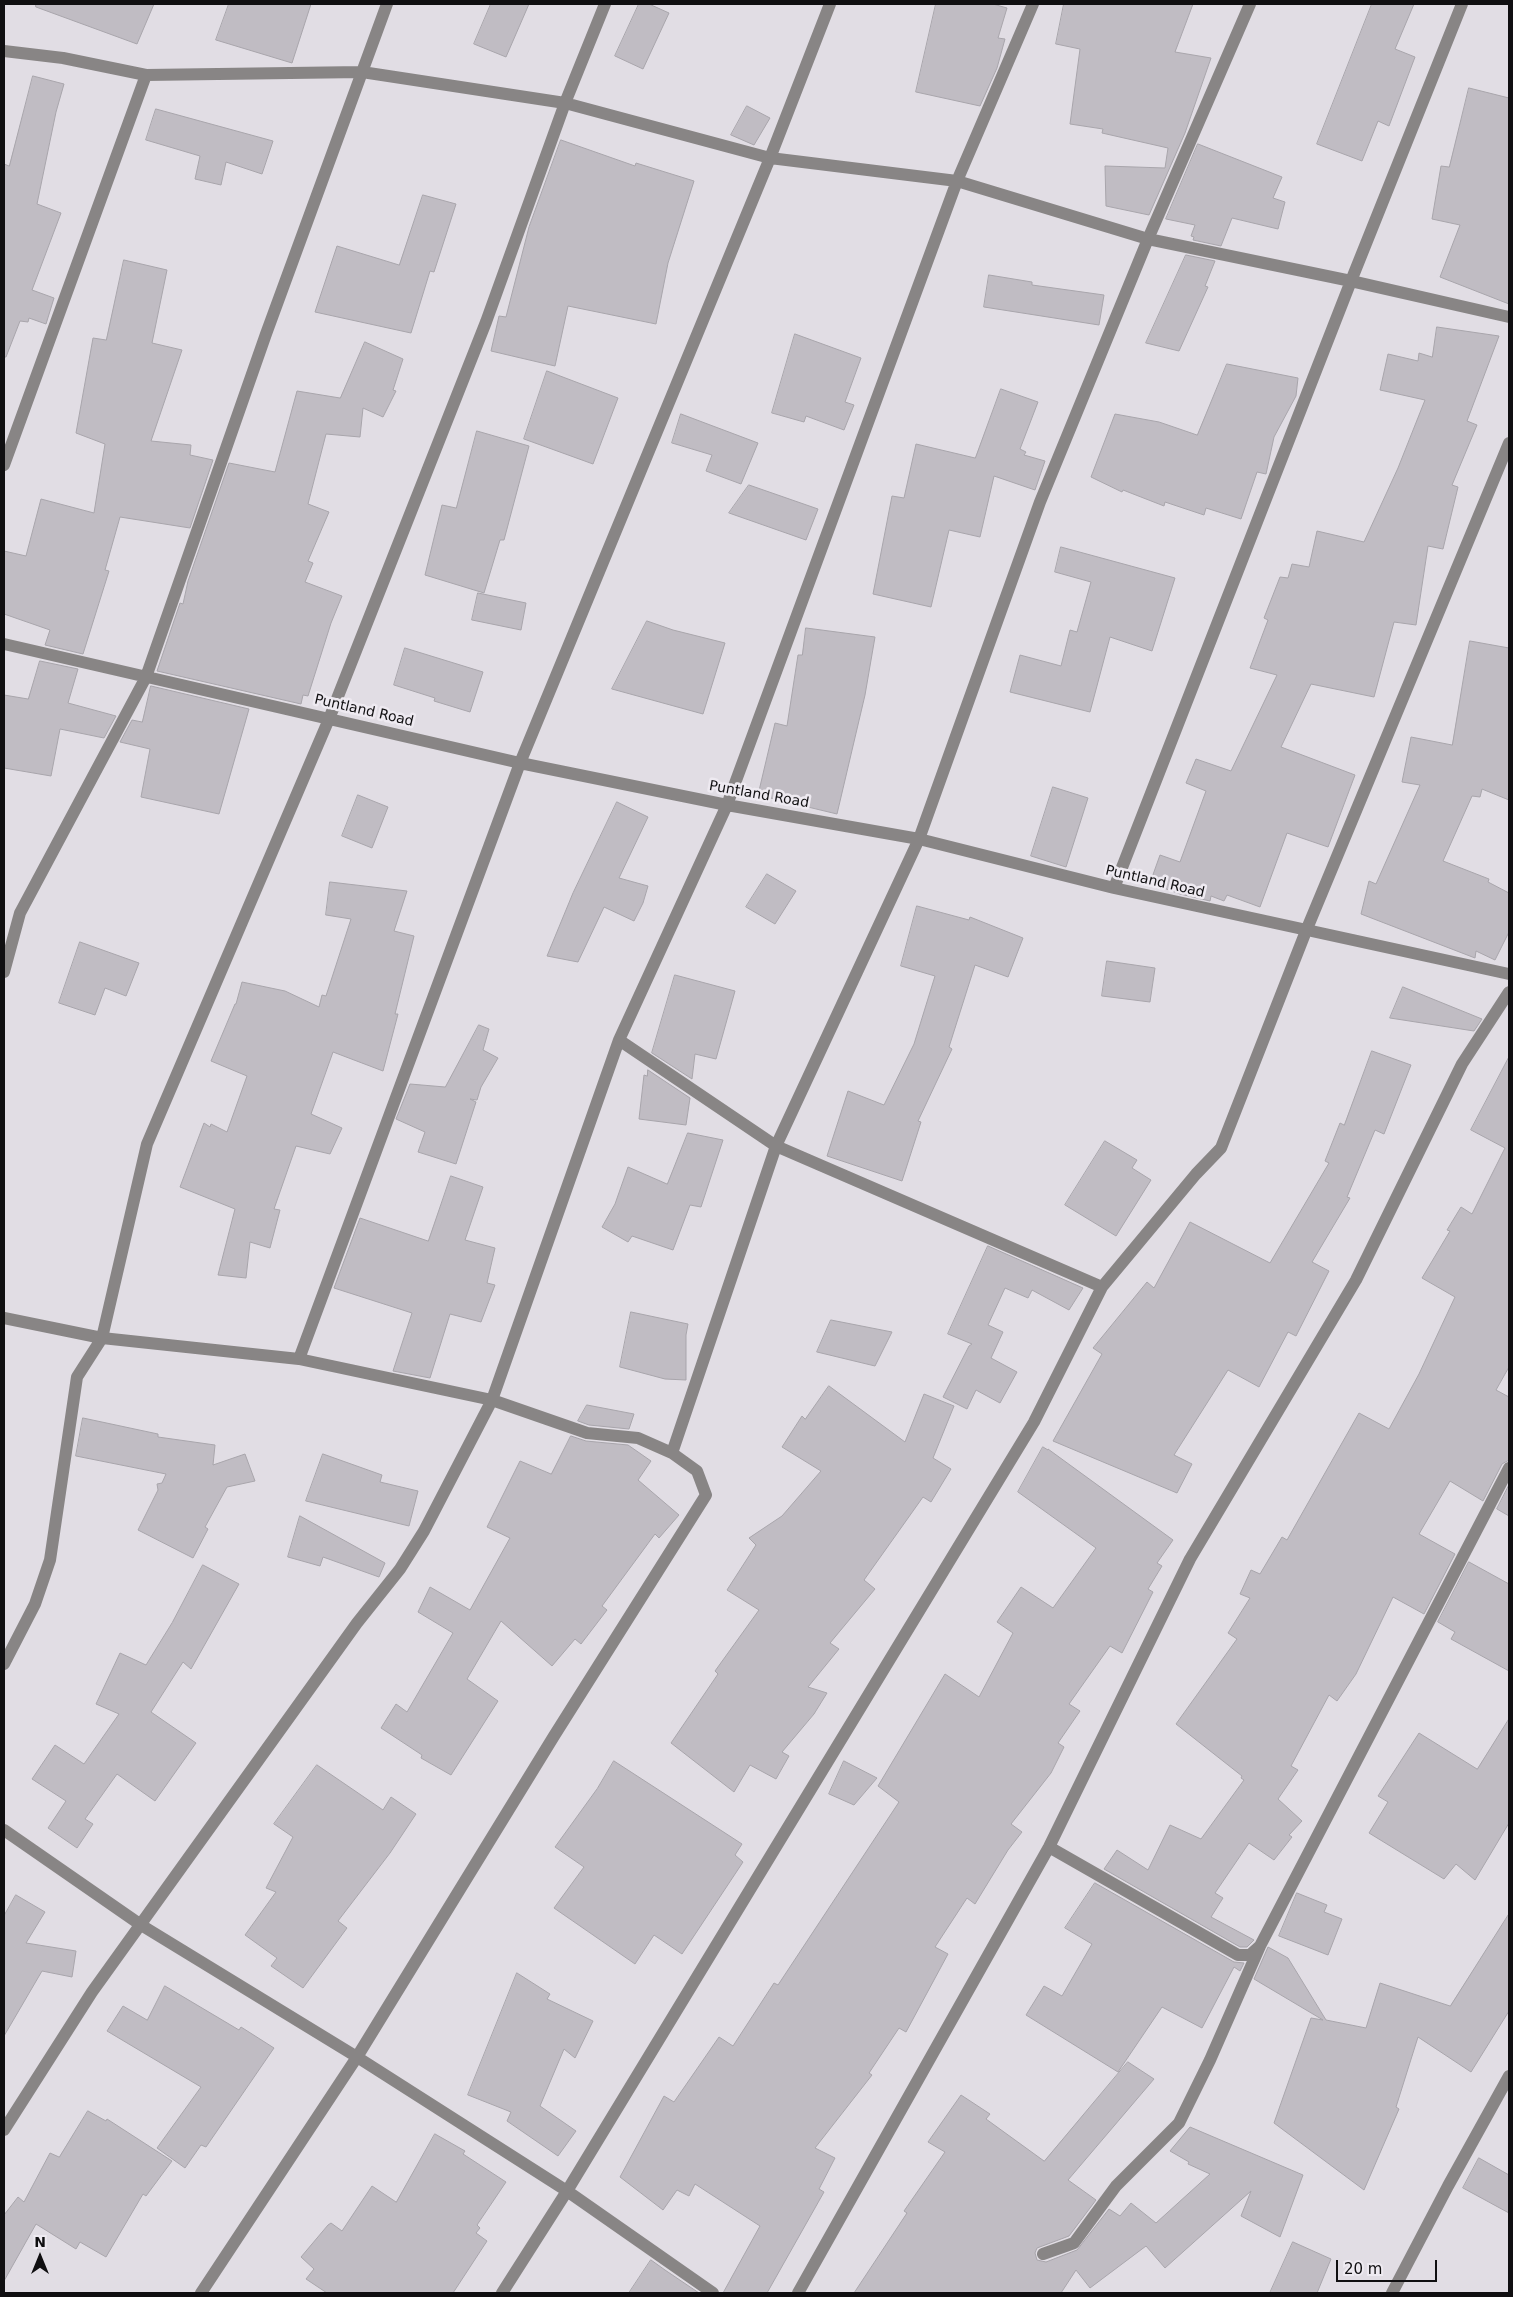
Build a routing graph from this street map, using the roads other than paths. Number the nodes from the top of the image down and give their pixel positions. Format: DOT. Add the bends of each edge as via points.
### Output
graph roads {
  1 [pos="387,4"];
  2 [pos="605,4"];
  3 [pos="830,4"];
  4 [pos="1033,4"];
  5 [pos="1250,4"];
  6 [pos="1462,4"];
  7 [pos="4,51"];
  8 [pos="362,72"];
  9 [pos="146,75"];
  10 [pos="566,103"];
  11 [pos="770,158"];
  12 [pos="957,181"];
  13 [pos="1148,239"];
  14 [pos="1351,281"];
  15 [pos="1509,317"];
  16 [pos="1509,443"];
  17 [pos="4,465"];
  18 [pos="4,644"];
  19 [pos="146,677"];
  20 [pos="329,719"];
  21 [pos="520,763"];
  22 [pos="727,805"];
  23 [pos="919,839"];
  24 [pos="1114,888"];
  25 [pos="1306,931"];
  26 [pos="4,972"];
  27 [pos="1509,974"];
  28 [pos="1509,992"];
  29 [pos="619,1040"];
  30 [pos="776,1146"];
  31 [pos="1102,1287"];
  32 [pos="4,1318"];
  33 [pos="102,1338"];
  34 [pos="299,1359"];
  35 [pos="492,1400"];
  36 [pos="672,1453"];
  37 [pos="1509,1468"];
  38 [pos="4,1664"];
  39 [pos="4,1830"];
  40 [pos="1050,1847"];
  41 [pos="141,1925"];
  42 [pos="1260,1946"];
  43 [pos="357,2057"];
  44 [pos="1509,2076"];
  45 [pos="4,2130"];
  46 [pos="567,2191"];
  47 [pos="1043,2254"];
  48 [pos="201,2293"];
  49 [pos="502,2293"];
  50 [pos="713,2293"];
  51 [pos="798,2293"];
  52 [pos="1392,2293"];
  1 -- 8 [label="street"];
  2 -- 10 [label="street"];
  3 -- 11 [label="street"];
  4 -- 12 [label="street"];
  5 -- 13 [label="street"];
  6 -- 14 [label="street"];
  7 -- 9 [label="street" via="63,58"];
  8 -- 9 [label="street"];
  8 -- 10 [label="street"];
  8 -- 19 [label="street"];
  9 -- 17 [label="street"];
  10 -- 11 [label="street"];
  10 -- 20 [label="street" via="486,322"];
  11 -- 12 [label="street"];
  11 -- 21 [label="street"];
  12 -- 13 [label="street"];
  12 -- 22 [label="street"];
  13 -- 14 [label="street"];
  13 -- 23 [label="street" via="1040,502"];
  14 -- 15 [label="street"];
  14 -- 24 [label="street"];
  16 -- 25 [label="street"];
  18 -- 19 [label="street, Puntland Road"];
  19 -- 20 [label="street, Puntland Road"];
  19 -- 26 [label="street" via="20,913"];
  20 -- 21 [label="street, Puntland Road"];
  20 -- 33 [label="street" via="147,1144"];
  21 -- 22 [label="street, Puntland Road"];
  21 -- 34 [label="street"];
  22 -- 23 [label="street, Puntland Road"];
  22 -- 29 [label="street"];
  23 -- 24 [label="street, Puntland Road"];
  23 -- 30 [label="street"];
  24 -- 25 [label="street, Puntland Road"];
  25 -- 27 [label="street, Puntland Road"];
  25 -- 31 [label="street" via="1221,1148"];
  28 -- 40 [label="street" via="1462,1064 1356,1280 1190,1560"];
  29 -- 30 [label="street"];
  29 -- 35 [label="street"];
  30 -- 31 [label="street"];
  30 -- 36 [label="street"];
  31 -- 46 [label="street" via="1034,1422"];
  32 -- 33 [label="street"];
  33 -- 34 [label="street"];
  33 -- 38 [label="street" via="77,1377 50,1560 35,1604"];
  34 -- 35 [label="street"];
  35 -- 36 [label="street" via="587,1433 638,1438"];
  35 -- 41 [label="street" via="424,1531 400,1569 357,1623"];
  36 -- 43 [label="street" via="697,1471 706,1495 548,1744"];
  37 -- 42 [label="street"];
  39 -- 41 [label="street"];
  40 -- 42 [label="street" via="1238,1955 1250,1955"];
  40 -- 51 [label="street"];
  41 -- 43 [label="street"];
  41 -- 45 [label="street" via="92,1992"];
  42 -- 47 [label="street" via="1179,2123 1116,2186 1074,2244"];
  43 -- 46 [label="street"];
  43 -- 48 [label="street"];
  44 -- 52 [label="street"];
  46 -- 49 [label="street"];
  46 -- 50 [label="street"];
}
